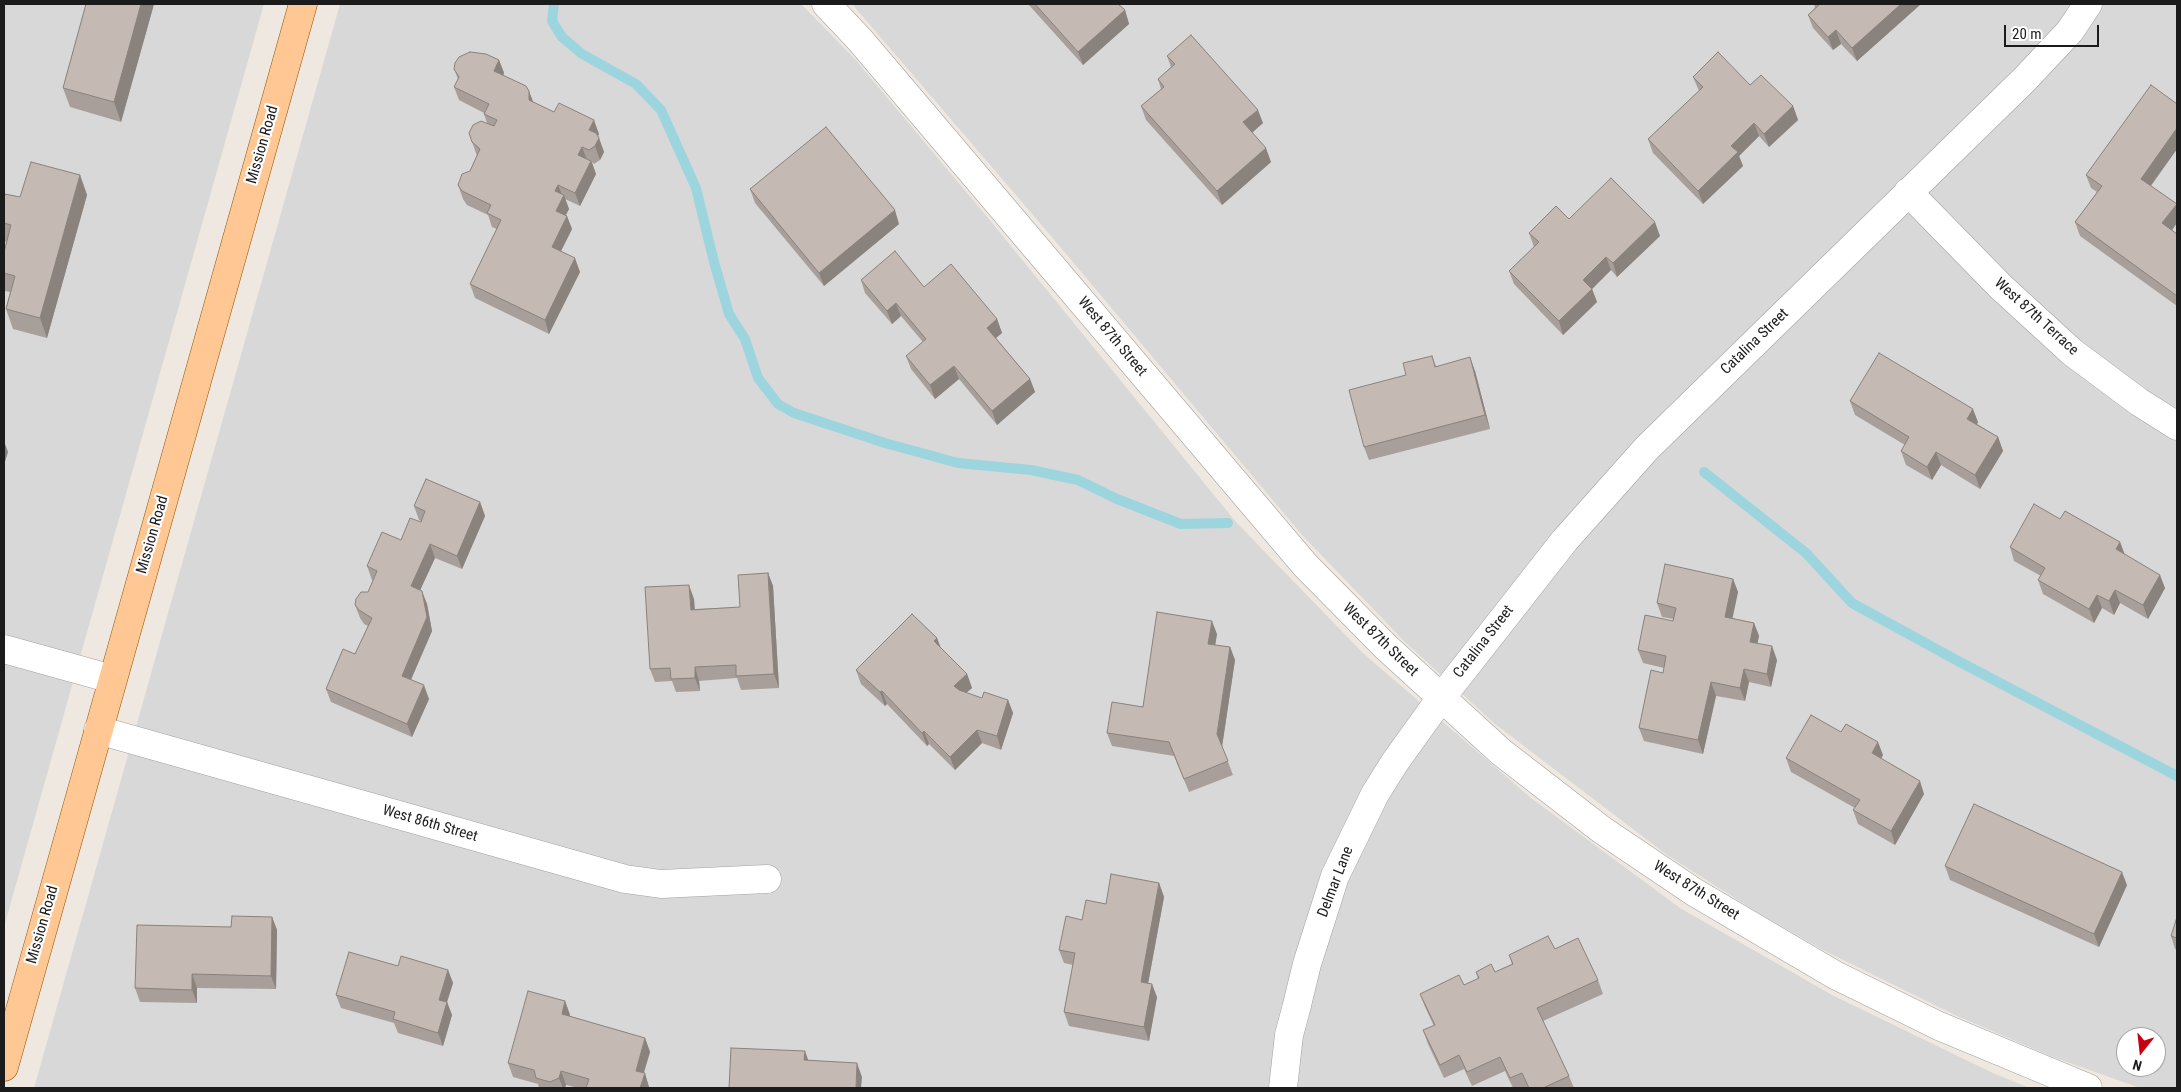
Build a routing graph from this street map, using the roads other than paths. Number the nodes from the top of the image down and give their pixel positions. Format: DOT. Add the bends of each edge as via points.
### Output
graph roads {
  1 [pos="303,4"];
  2 [pos="826,4"];
  3 [pos="2088,4"];
  4 [pos="1908,192"];
  5 [pos="2177,426"];
  6 [pos="4,649"];
  7 [pos="112,679"];
  8 [pos="1441,698"];
  9 [pos="98,730"];
  10 [pos="767,879"];
  11 [pos="4,1067"];
  12 [pos="1283,1088"];
  13 [pos="2088,1088"];
  1 -- 7 [label="main road, Mission Road"];
  2 -- 8 [label="street, West 87th Street" via="1305,565"];
  3 -- 4 [label="street, Catalina Street" via="2070,31 2031,72"];
  4 -- 5 [label="street, West 87th Terrace" via="2001,288 2072,352"];
  4 -- 8 [label="street, Catalina Street" via="1647,448 1565,540"];
  6 -- 7 [label="street"];
  7 -- 9 [label="main road, Mission Road"];
  8 -- 12 [label="street, Delmar Lane" via="1375,794 1335,876 1289,1035"];
  8 -- 13 [label="street, West 87th Street" via="1501,752 1602,830 1694,892 1835,975 1939,1026"];
  9 -- 10 [label="street, West 86th Street" via="625,879 661,884"];
  9 -- 11 [label="main road, Mission Road"];
}
